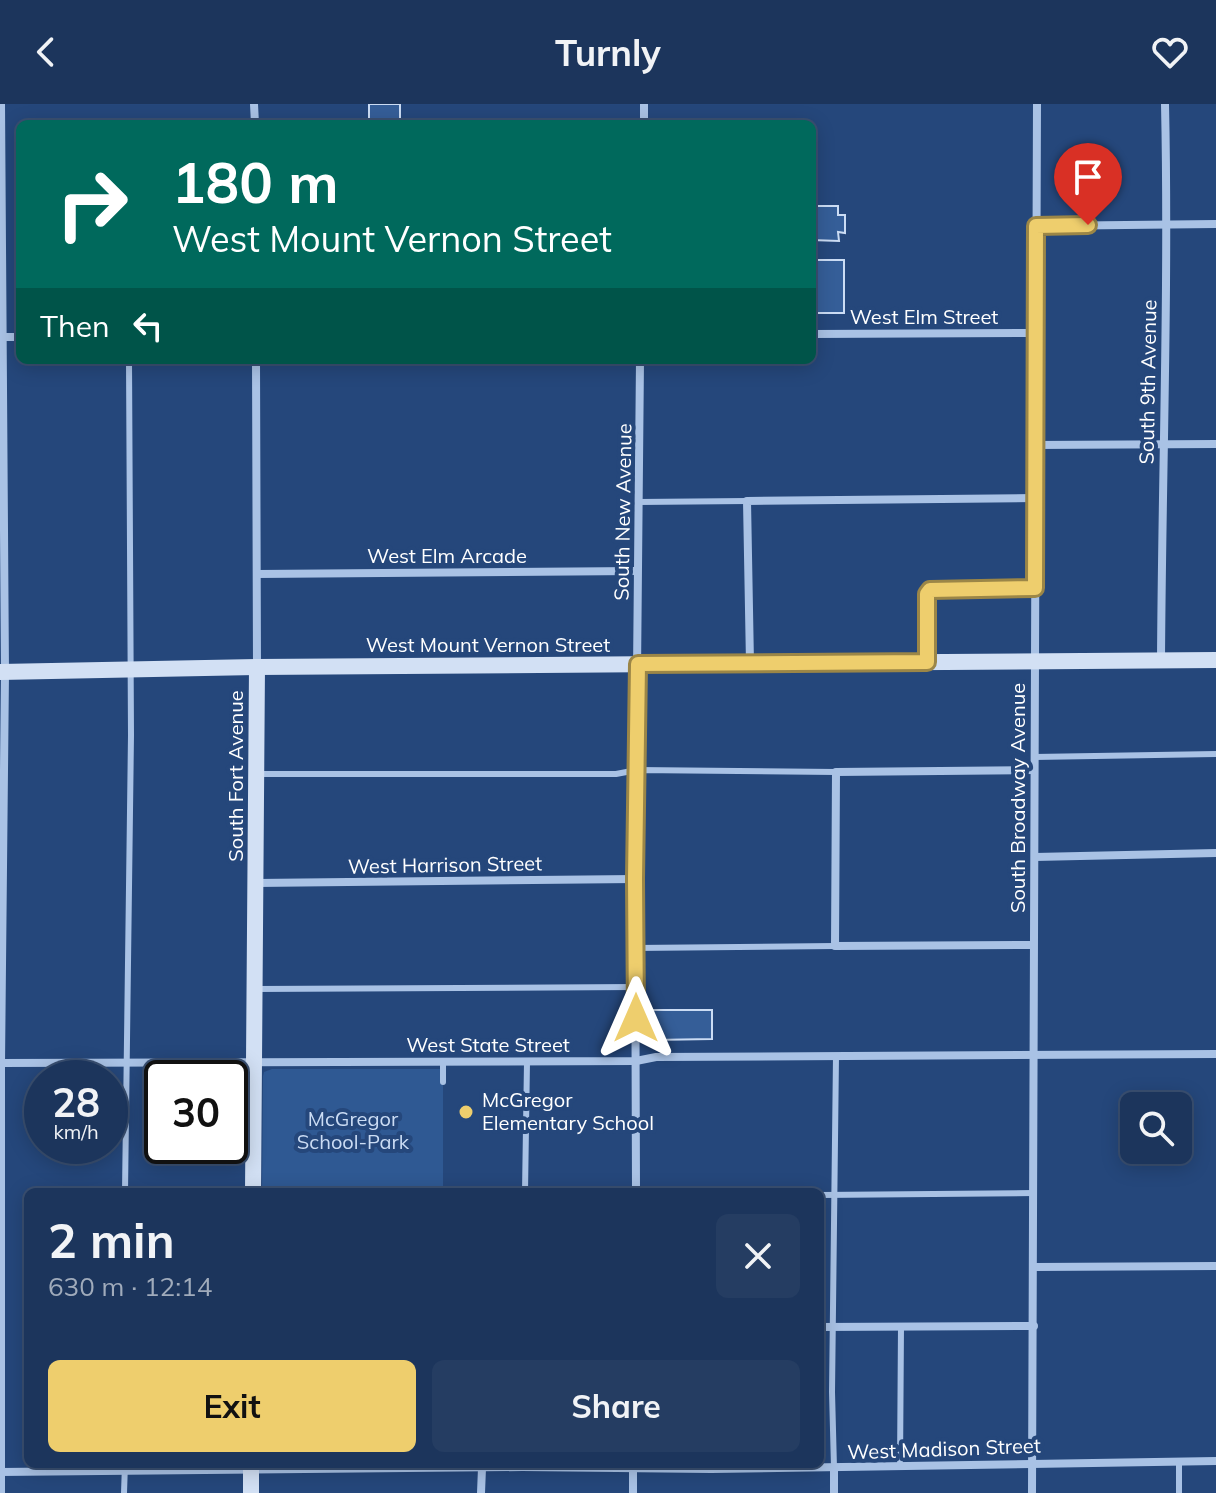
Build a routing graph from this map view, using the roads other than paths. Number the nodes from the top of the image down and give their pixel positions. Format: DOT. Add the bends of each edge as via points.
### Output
graph roads {
  1 [pos="1,104"];
  2 [pos="1037,104"];
  3 [pos="1165,104"];
  4 [pos="1,143"];
  5 [pos="1216,224"];
  6 [pos="1168,225"];
  7 [pos="1036,226"];
  8 [pos="1035,333"];
  9 [pos="816,334"];
  10 [pos="2,337"];
  11 [pos="16,337"];
  12 [pos="129,364"];
  13 [pos="256,364"];
  14 [pos="640,364"];
  15 [pos="1216,444"];
  16 [pos="1034,445"];
  17 [pos="1162,445"];
  18 [pos="1034,498"];
  19 [pos="747,501"];
  20 [pos="638,502"];
  21 [pos="637,571"];
  22 [pos="257,574"];
  23 [pos="1035,588"];
  24 [pos="1216,660"];
  25 [pos="1161,661"];
  26 [pos="927,662"];
  27 [pos="1035,662"];
  28 [pos="638,664"];
  29 [pos="750,664"];
  30 [pos="257,667"];
  31 [pos="129,670"];
  32 [pos="2,672"];
  33 [pos="1216,754"];
  34 [pos="1034,757"];
  35 [pos="637,770"];
  36 [pos="1033,770"];
  37 [pos="836,772"];
  38 [pos="256,774"];
  39 [pos="1216,853"];
  40 [pos="1035,857"];
  41 [pos="635,879"];
  42 [pos="256,883"];
  43 [pos="1033,945"];
  44 [pos="835,946"];
  45 [pos="635,948"];
  46 [pos="636,987"];
  47 [pos="255,989"];
  48 [pos="1034,1054"];
  49 [pos="1216,1054"];
  50 [pos="836,1056"];
  51 [pos="254,1061"];
  52 [pos="636,1061"];
  53 [pos="128,1062"];
  54 [pos="443,1062"];
  55 [pos="527,1062"];
  56 [pos="0,1063"];
  57 [pos="24,1063"];
  58 [pos="443,1082"];
  59 [pos="126,1164"];
  60 [pos="125,1188"];
  61 [pos="253,1188"];
  62 [pos="525,1188"];
  63 [pos="636,1188"];
  64 [pos="1034,1193"];
  65 [pos="824,1195"];
  66 [pos="834,1195"];
  67 [pos="1216,1266"];
  68 [pos="1034,1267"];
  69 [pos="901,1326"];
  70 [pos="1034,1326"];
  71 [pos="824,1327"];
  72 [pos="834,1327"];
  73 [pos="1179,1461"];
  74 [pos="1216,1461"];
  75 [pos="1032,1462"];
  76 [pos="900,1467"];
  77 [pos="125,1468"];
  78 [pos="251,1468"];
  79 [pos="482,1468"];
  80 [pos="633,1468"];
  81 [pos="824,1468"];
  82 [pos="834,1468"];
  83 [pos="1,1472"];
  84 [pos="1,1493"];
  85 [pos="124,1493"];
  86 [pos="251,1493"];
  87 [pos="481,1493"];
  88 [pos="633,1493"];
  89 [pos="834,1493"];
  90 [pos="1032,1493"];
  91 [pos="1179,1493"];
  1 -- 4 [label="street"];
  2 -- 7 [label="street, South Broadway Avenue"];
  3 -- 6 [label="street, South 9th Avenue"];
  4 -- 10 [label="street"];
  5 -- 6 [label="street"];
  6 -- 7 [label="street"];
  6 -- 17 [label="street, South 9th Avenue"];
  7 -- 8 [label="street, South Broadway Avenue"];
  8 -- 9 [label="street, West Elm Street"];
  8 -- 16 [label="street, South Broadway Avenue"];
  10 -- 11 [label="street"];
  10 -- 32 [label="street"];
  12 -- 31 [label="lane"];
  13 -- 22 [label="street, South Fort Avenue"];
  14 -- 20 [label="street, South New Avenue"];
  15 -- 17 [label="street"];
  16 -- 17 [label="street"];
  16 -- 18 [label="street, South Broadway Avenue"];
  17 -- 25 [label="street, South 9th Avenue"];
  18 -- 19 [label="street"];
  18 -- 23 [label="street, South Broadway Avenue"];
  19 -- 20 [label="lane"];
  19 -- 29 [label="street"];
  20 -- 21 [label="street, South New Avenue"];
  21 -- 22 [label="street, West Elm Arcade"];
  21 -- 28 [label="street, South New Avenue"];
  22 -- 30 [label="street, South Fort Avenue"];
  23 -- 26 [label="lane" via="930,590"];
  23 -- 27 [label="street, South Broadway Avenue"];
  24 -- 25 [label="street, West Mount Vernon Street"];
  25 -- 27 [label="street, West Mount Vernon Street"];
  26 -- 27 [label="street, West Mount Vernon Street"];
  26 -- 29 [label="street, West Mount Vernon Street"];
  27 -- 34 [label="street, South Broadway Avenue"];
  28 -- 29 [label="street, West Mount Vernon Street"];
  28 -- 30 [label="street, West Mount Vernon Street"];
  28 -- 35 [label="street, South New Avenue"];
  30 -- 31 [label="street, West Mount Vernon Street"];
  30 -- 38 [label="street, South Fort Avenue"];
  31 -- 32 [label="street, West Mount Vernon Street"];
  31 -- 53 [label="lane"];
  32 -- 56 [label="street"];
  33 -- 34 [label="lane"];
  34 -- 36 [label="street, South Broadway Avenue"];
  35 -- 37 [label="lane"];
  35 -- 38 [label="lane"];
  35 -- 41 [label="street, South New Avenue"];
  36 -- 37 [label="street"];
  36 -- 40 [label="street, South Broadway Avenue"];
  37 -- 44 [label="street"];
  38 -- 42 [label="street, South Fort Avenue"];
  39 -- 40 [label="street"];
  40 -- 43 [label="street, South Broadway Avenue"];
  41 -- 42 [label="street, West Harrison Street"];
  41 -- 45 [label="street, South New Avenue"];
  42 -- 47 [label="street, South Fort Avenue"];
  43 -- 44 [label="street"];
  43 -- 48 [label="street, South Broadway Avenue"];
  44 -- 45 [label="lane"];
  45 -- 46 [label="street, South New Avenue"];
  46 -- 47 [label="lane"];
  46 -- 52 [label="street, South New Avenue"];
  47 -- 51 [label="street, South Fort Avenue"];
  48 -- 49 [label="street, West State Street"];
  48 -- 50 [label="street, West State Street"];
  48 -- 64 [label="street, South Broadway Avenue"];
  50 -- 52 [label="street, West State Street"];
  50 -- 66 [label="lane"];
  51 -- 53 [label="street, West State Street"];
  51 -- 54 [label="street, West State Street"];
  51 -- 61 [label="street, South Fort Avenue"];
  52 -- 55 [label="street, West State Street"];
  52 -- 63 [label="street, South New Avenue"];
  54 -- 55 [label="street, West State Street"];
  54 -- 58 [label="lane"];
  55 -- 62 [label="lane"];
  56 -- 57 [label="street, West State Street"];
  56 -- 83 [label="street"];
  59 -- 60 [label="lane"];
  64 -- 66 [label="lane"];
  64 -- 68 [label="street, South Broadway Avenue"];
  65 -- 66 [label="lane"];
  66 -- 72 [label="lane"];
  67 -- 68 [label="street"];
  68 -- 70 [label="street, South Broadway Avenue"];
  69 -- 70 [label="street"];
  69 -- 72 [label="street"];
  69 -- 76 [label="lane"];
  70 -- 75 [label="street, South Broadway Avenue"];
  71 -- 72 [label="street"];
  72 -- 82 [label="lane"];
  73 -- 74 [label="street, West Madison Street"];
  73 -- 75 [label="street, West Madison Street"];
  73 -- 91 [label="lane"];
  75 -- 76 [label="street, West Madison Street"];
  75 -- 90 [label="street, South Broadway Avenue"];
  76 -- 82 [label="street, West Madison Street"];
  77 -- 78 [label="street, West Madison Street"];
  77 -- 83 [label="street, West Madison Street"];
  77 -- 85 [label="lane"];
  78 -- 79 [label="street, West Madison Street"];
  78 -- 86 [label="street"];
  79 -- 87 [label="street"];
  80 -- 88 [label="street"];
  81 -- 82 [label="street, West Madison Street"];
  82 -- 89 [label="street"];
  83 -- 84 [label="street"];
}
